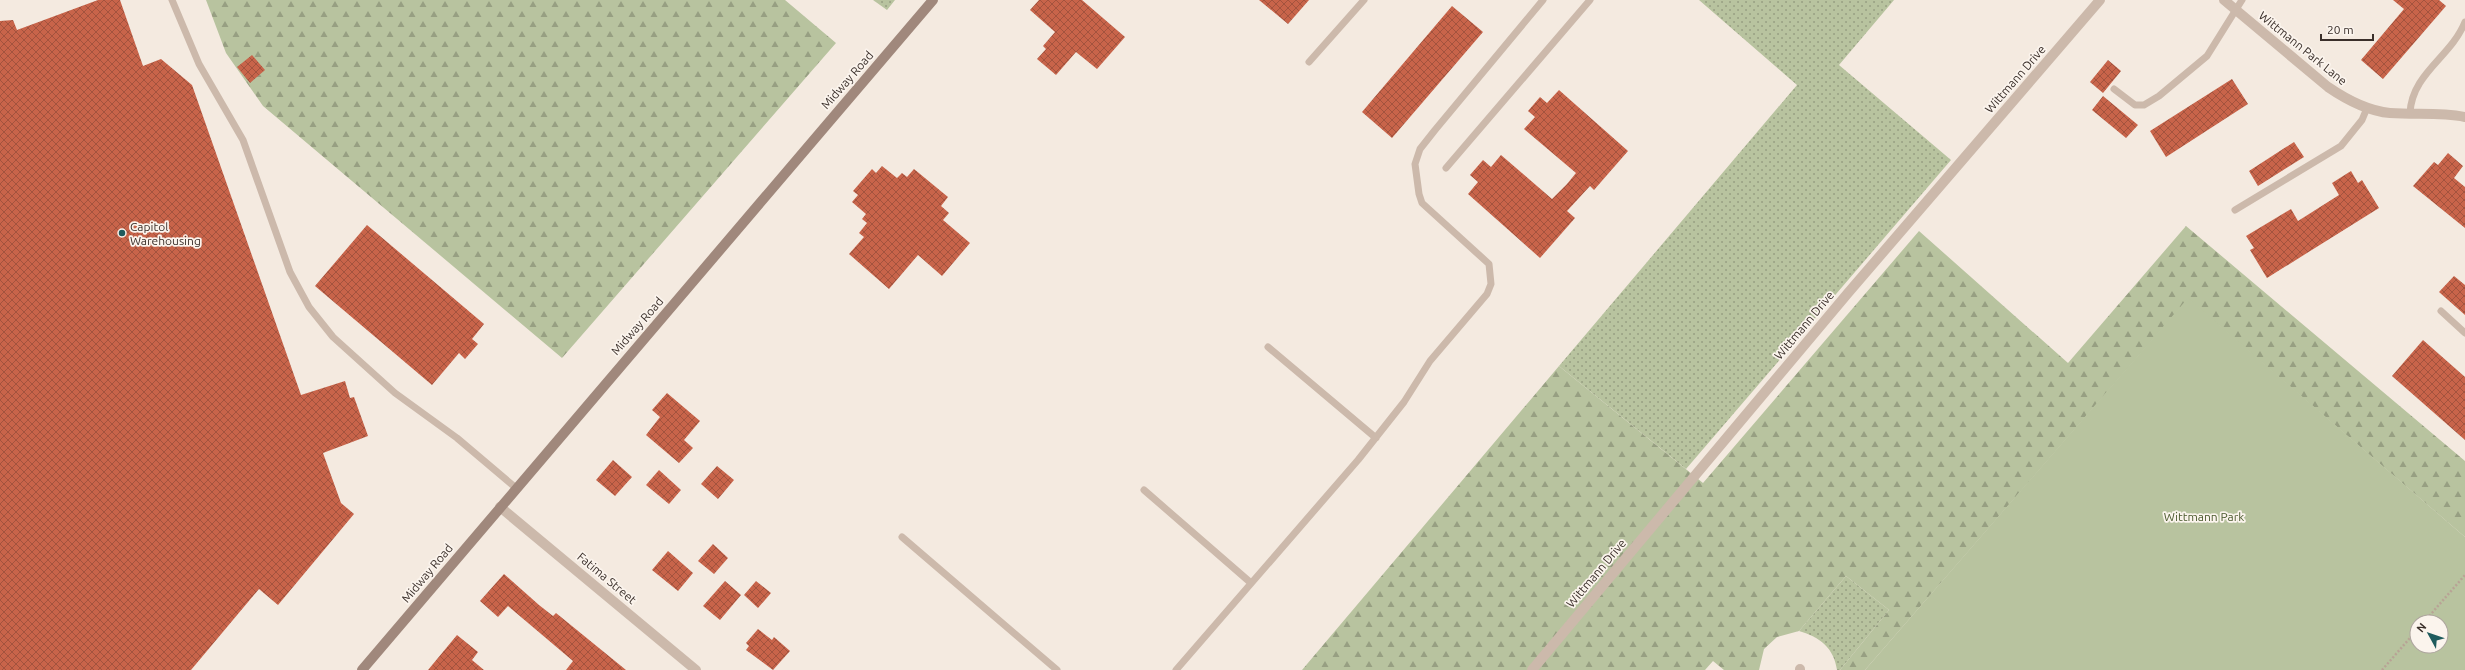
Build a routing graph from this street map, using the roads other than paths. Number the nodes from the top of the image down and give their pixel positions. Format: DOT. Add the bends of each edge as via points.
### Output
graph roads {
  1 [pos="172,0"];
  2 [pos="933,0"];
  3 [pos="1364,0"];
  4 [pos="1543,0"];
  5 [pos="1590,0"];
  6 [pos="2100,0"];
  7 [pos="2224,0"];
  8 [pos="2242,0"];
  9 [pos="2235,9"];
  10 [pos="2465,22"];
  11 [pos="1309,62"];
  12 [pos="2114,89"];
  13 [pos="2367,108"];
  14 [pos="2410,113"];
  15 [pos="2465,117"];
  16 [pos="1446,168"];
  17 [pos="2235,210"];
  18 [pos="2441,311"];
  19 [pos="2465,333"];
  20 [pos="1268,347"];
  21 [pos="1376,438"];
  22 [pos="516,488"];
  23 [pos="1144,490"];
  24 [pos="500,507"];
  25 [pos="902,537"];
  26 [pos="1251,583"];
  27 [pos="362,670"];
  28 [pos="696,670"];
  29 [pos="1057,670"];
  30 [pos="1176,670"];
  31 [pos="1532,670"];
  1 -- 22 [label="lane" via="199,64 244,140 290,272 310,307 333,337 395,393 457,438"];
  2 -- 22 [label="main road, Midway Road"];
  3 -- 11 [label="lane"];
  4 -- 21 [label="lane" via="1420,149 1415,164 1416,181 1422,203 1489,264 1491,284 1487,294 1430,361 1404,402"];
  5 -- 16 [label="lane"];
  6 -- 31 [label="street, Wittmann Drive" via="1848,293"];
  7 -- 9 [label="street, Wittmann Park Lane"];
  8 -- 9 [label="lane"];
  9 -- 12 [label="lane" via="2207,56 2159,96 2144,105 2135,105"];
  9 -- 13 [label="street, Wittmann Park Lane" via="2328,87 2346,100"];
  10 -- 14 [label="lane" via="2456,39 2419,81 2413,93"];
  13 -- 14 [label="street, Wittmann Park Lane" via="2390,113"];
  13 -- 17 [label="lane" via="2362,120 2341,146"];
  14 -- 15 [label="street, Wittmann Park Lane" via="2446,113"];
  18 -- 19 [label="lane"];
  20 -- 21 [label="lane"];
  21 -- 26 [label="lane"];
  22 -- 24 [label="main road, Midway Road"];
  23 -- 26 [label="lane"];
  24 -- 27 [label="main road, Midway Road"];
  24 -- 28 [label="street, Fatima Street"];
  25 -- 29 [label="lane"];
  26 -- 30 [label="lane"];
}
